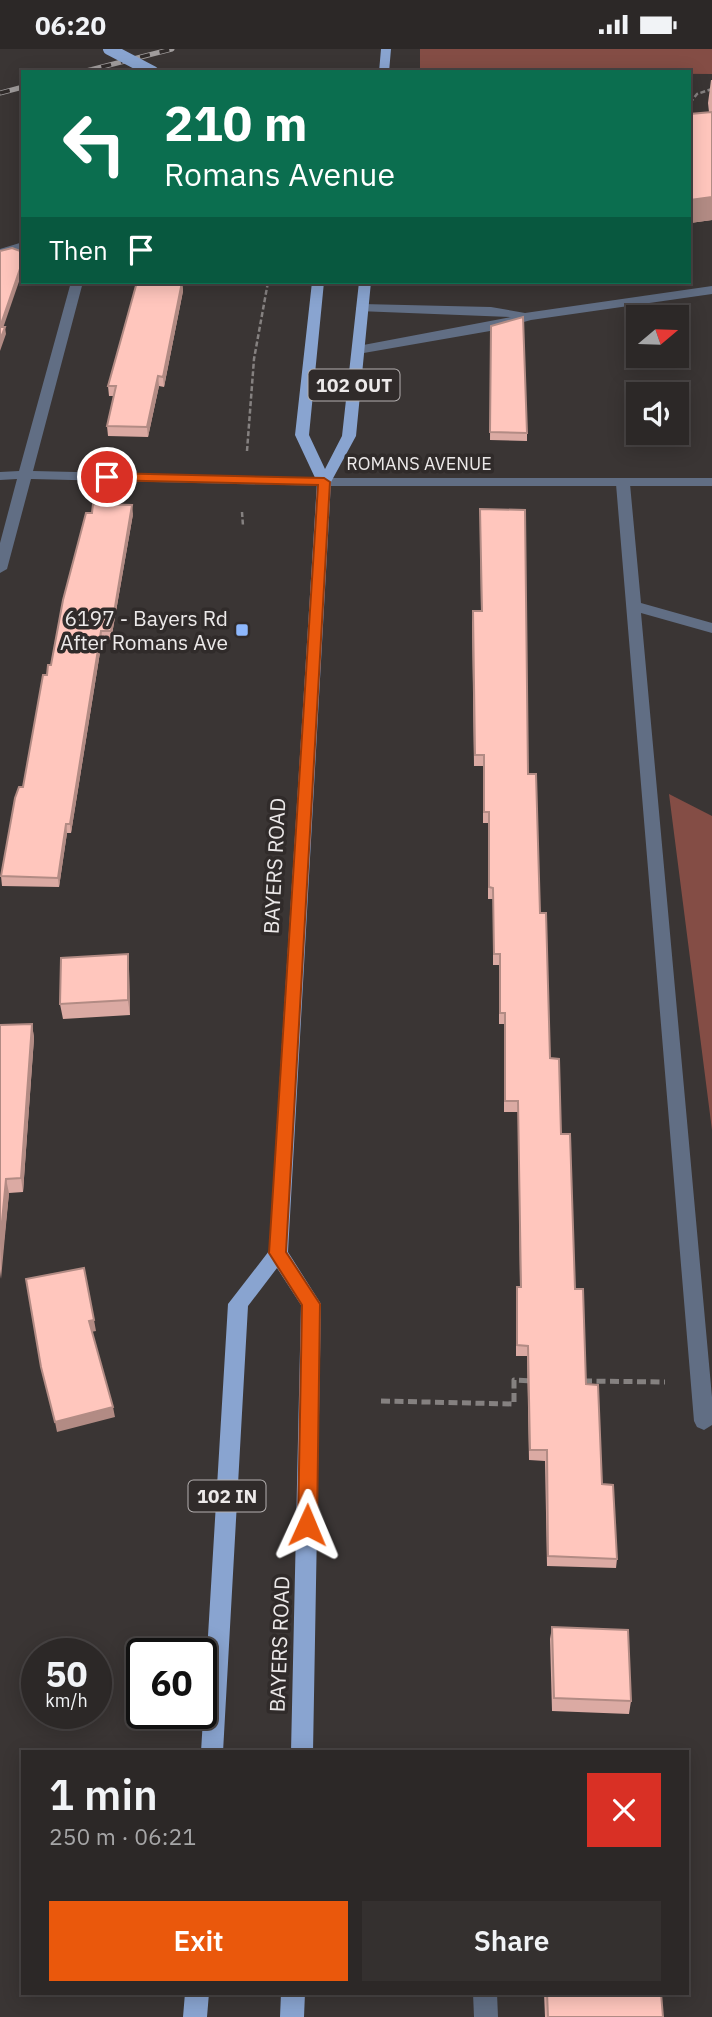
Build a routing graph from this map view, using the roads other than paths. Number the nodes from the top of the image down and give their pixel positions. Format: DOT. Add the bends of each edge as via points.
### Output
graph roads {
  1 [pos="109,49"];
  2 [pos="386,49"];
  3 [pos="149,70"];
  4 [pos="384,70"];
  5 [pos="21,247"];
  6 [pos="0,253"];
  7 [pos="76,284"];
  8 [pos="318,284"];
  9 [pos="365,284"];
  10 [pos="712,290"];
  11 [pos="362,308"];
  12 [pos="530,316"];
  13 [pos="358,350"];
  14 [pos="24,474"];
  15 [pos="0,477"];
  16 [pos="324,482"];
  17 [pos="712,482"];
  18 [pos="623,484"];
  19 [pos="0,569"];
  20 [pos="634,606"];
  21 [pos="712,628"];
  22 [pos="278,1253"];
  23 [pos="704,1421"];
  24 [pos="212,1750"];
  25 [pos="302,1750"];
  26 [pos="197,1995"];
  27 [pos="293,1995"];
  28 [pos="485,1995"];
  29 [pos="195,2017"];
  30 [pos="292,2017"];
  31 [pos="486,2017"];
  1 -- 3 [label="main road, bridge"];
  2 -- 4 [label="main road"];
  5 -- 6 [label="street"];
  7 -- 14 [label="street"];
  8 -- 16 [label="main road, BAYERS ROAD" via="302,435"];
  9 -- 11 [label="main road, BAYERS ROAD / 102 OUT"];
  10 -- 12 [label="street"];
  11 -- 12 [label="street"];
  11 -- 13 [label="main road, BAYERS ROAD / 102 OUT"];
  12 -- 13 [label="street"];
  13 -- 16 [label="main road, BAYERS ROAD / 102 OUT" via="349,436"];
  14 -- 15 [label="street, ROMANS AVENUE"];
  14 -- 16 [label="street, ROMANS AVENUE"];
  14 -- 19 [label="street"];
  16 -- 18 [label="street, ROMANS AVENUE"];
  16 -- 22 [label="main road, BAYERS ROAD"];
  17 -- 18 [label="street, ROMANS AVENUE"];
  18 -- 20 [label="street"];
  20 -- 21 [label="street"];
  20 -- 23 [label="street"];
  22 -- 24 [label="main road, 102 IN" via="238,1304"];
  22 -- 25 [label="main road, BAYERS ROAD" via="311,1304"];
  26 -- 29 [label="main road"];
  27 -- 30 [label="main road"];
  28 -- 31 [label="street"];
}
